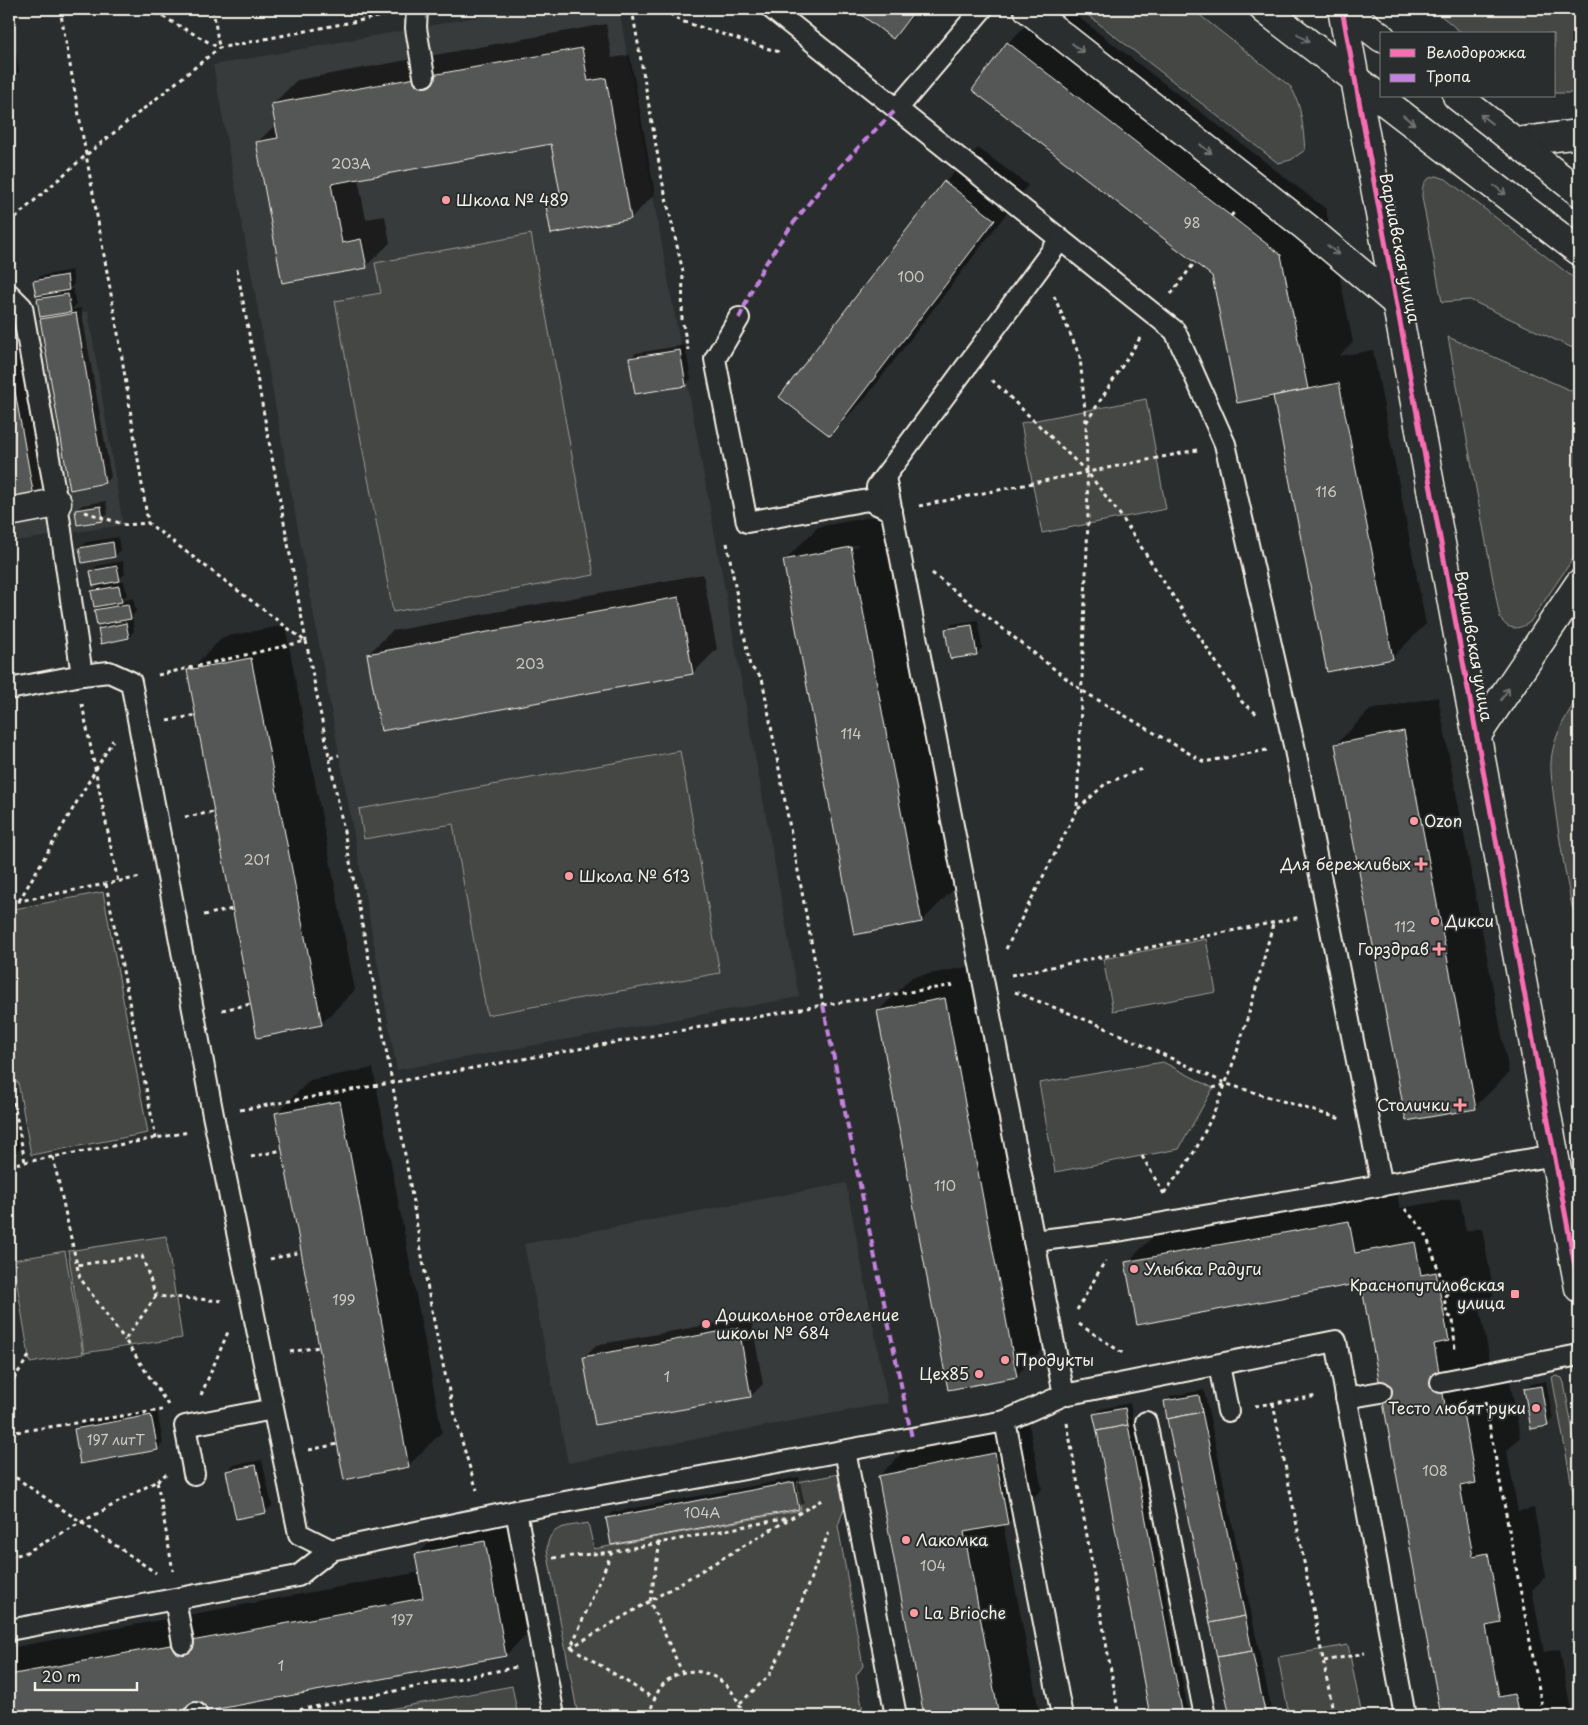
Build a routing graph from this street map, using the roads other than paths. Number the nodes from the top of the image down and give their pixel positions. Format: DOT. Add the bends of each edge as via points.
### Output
graph roads {
  1 [pos="417,9"];
  2 [pos="772,9"];
  3 [pos="982,9"];
  4 [pos="1028,9"];
  5 [pos="1264,9"];
  6 [pos="1343,9"];
  7 [pos="1380,37"];
  8 [pos="424,76"];
  9 [pos="1356,79"];
  10 [pos="1380,98"];
  11 [pos="1381,98"];
  12 [pos="1460,98"];
  13 [pos="897,109"];
  14 [pos="1579,134"];
  15 [pos="1516,142"];
  16 [pos="1579,192"];
  17 [pos="1060,240"];
  18 [pos="1579,251"];
  19 [pos="9,294"];
  20 [pos="1399,305"];
  21 [pos="739,318"];
  22 [pos="885,477"];
  23 [pos="868,500"];
  24 [pos="57,503"];
  25 [pos="892,511"];
  26 [pos="9,512"];
  27 [pos="1579,584"];
  28 [pos="82,675"];
  29 [pos="9,689"];
  30 [pos="1477,735"];
  31 [pos="1555,1155"];
  32 [pos="1387,1185"];
  33 [pos="1034,1241"];
  34 [pos="1579,1288"];
  35 [pos="1579,1355"];
  36 [pos="1219,1365"];
  37 [pos="1441,1382"];
  38 [pos="1381,1392"];
  39 [pos="1064,1395"];
  40 [pos="1346,1398"];
  41 [pos="273,1409"];
  42 [pos="1228,1411"];
  43 [pos="1005,1421"];
  44 [pos="1146,1422"];
  45 [pos="845,1451"];
  46 [pos="194,1474"];
  47 [pos="516,1511"];
  48 [pos="331,1550"];
  49 [pos="176,1595"];
  50 [pos="9,1630"];
  51 [pos="183,1642"];
  52 [pos="554,1716"];
  53 [pos="896,1716"];
  54 [pos="1062,1716"];
  55 [pos="1205,1716"];
  56 [pos="1405,1716"];
  1 -- 8 [label="lane" via="416,28"];
  2 -- 13 [label="lane"];
  3 -- 13 [label="lane"];
  4 -- 20 [label="street, one-way" via="1306,227"];
  5 -- 9 [label="street, one-way"];
  6 -- 7 [label="street"];
  6 -- 9 [label="street, Варшавская улица"];
  9 -- 10 [label="street, one-way"];
  9 -- 20 [label="street, Варшавская улица"];
  11 -- 18 [label="street, one-way"];
  15 -- 12 [label="street, one-way"];
  13 -- 17 [label="lane"];
  14 -- 15 [label="street"];
  15 -- 16 [label="street"];
  17 -- 22 [label="lane"];
  17 -- 32 [label="lane" via="1175,331 1225,444 1294,744"];
  19 -- 24 [label="lane" via="22,307"];
  20 -- 30 [label="street, Варшавская улица"];
  21 -- 23 [label="lane" via="715,359 747,522"];
  22 -- 23 [label="lane"];
  22 -- 25 [label="lane"];
  23 -- 25 [label="lane"];
  24 -- 26 [label="street"];
  24 -- 28 [label="lane"];
  25 -- 33 [label="lane" via="992,978"];
  30 -- 27 [label="street, Варшавская улица, one-way"];
  28 -- 29 [label="lane"];
  28 -- 41 [label="lane" via="109,672 131,682 213,1115"];
  30 -- 31 [label="street, Варшавская улица"];
  31 -- 32 [label="lane"];
  31 -- 34 [label="street, Варшавская улица"];
  32 -- 33 [label="lane" via="1123,1230"];
  33 -- 39 [label="lane"];
  35 -- 37 [label="lane"];
  36 -- 39 [label="lane"];
  36 -- 40 [label="lane" via="1336,1342"];
  36 -- 42 [label="lane"];
  38 -- 40 [label="lane"];
  39 -- 43 [label="lane"];
  40 -- 56 [label="lane"];
  41 -- 46 [label="lane" via="185,1426"];
  41 -- 48 [label="lane" via="299,1534"];
  43 -- 45 [label="lane"];
  43 -- 54 [label="lane"];
  44 -- 55 [label="lane"];
  45 -- 47 [label="lane"];
  45 -- 53 [label="lane"];
  47 -- 48 [label="lane"];
  47 -- 52 [label="lane"];
  48 -- 49 [label="lane" via="298,1576"];
  49 -- 50 [label="lane"];
  49 -- 51 [label="lane"];
}
